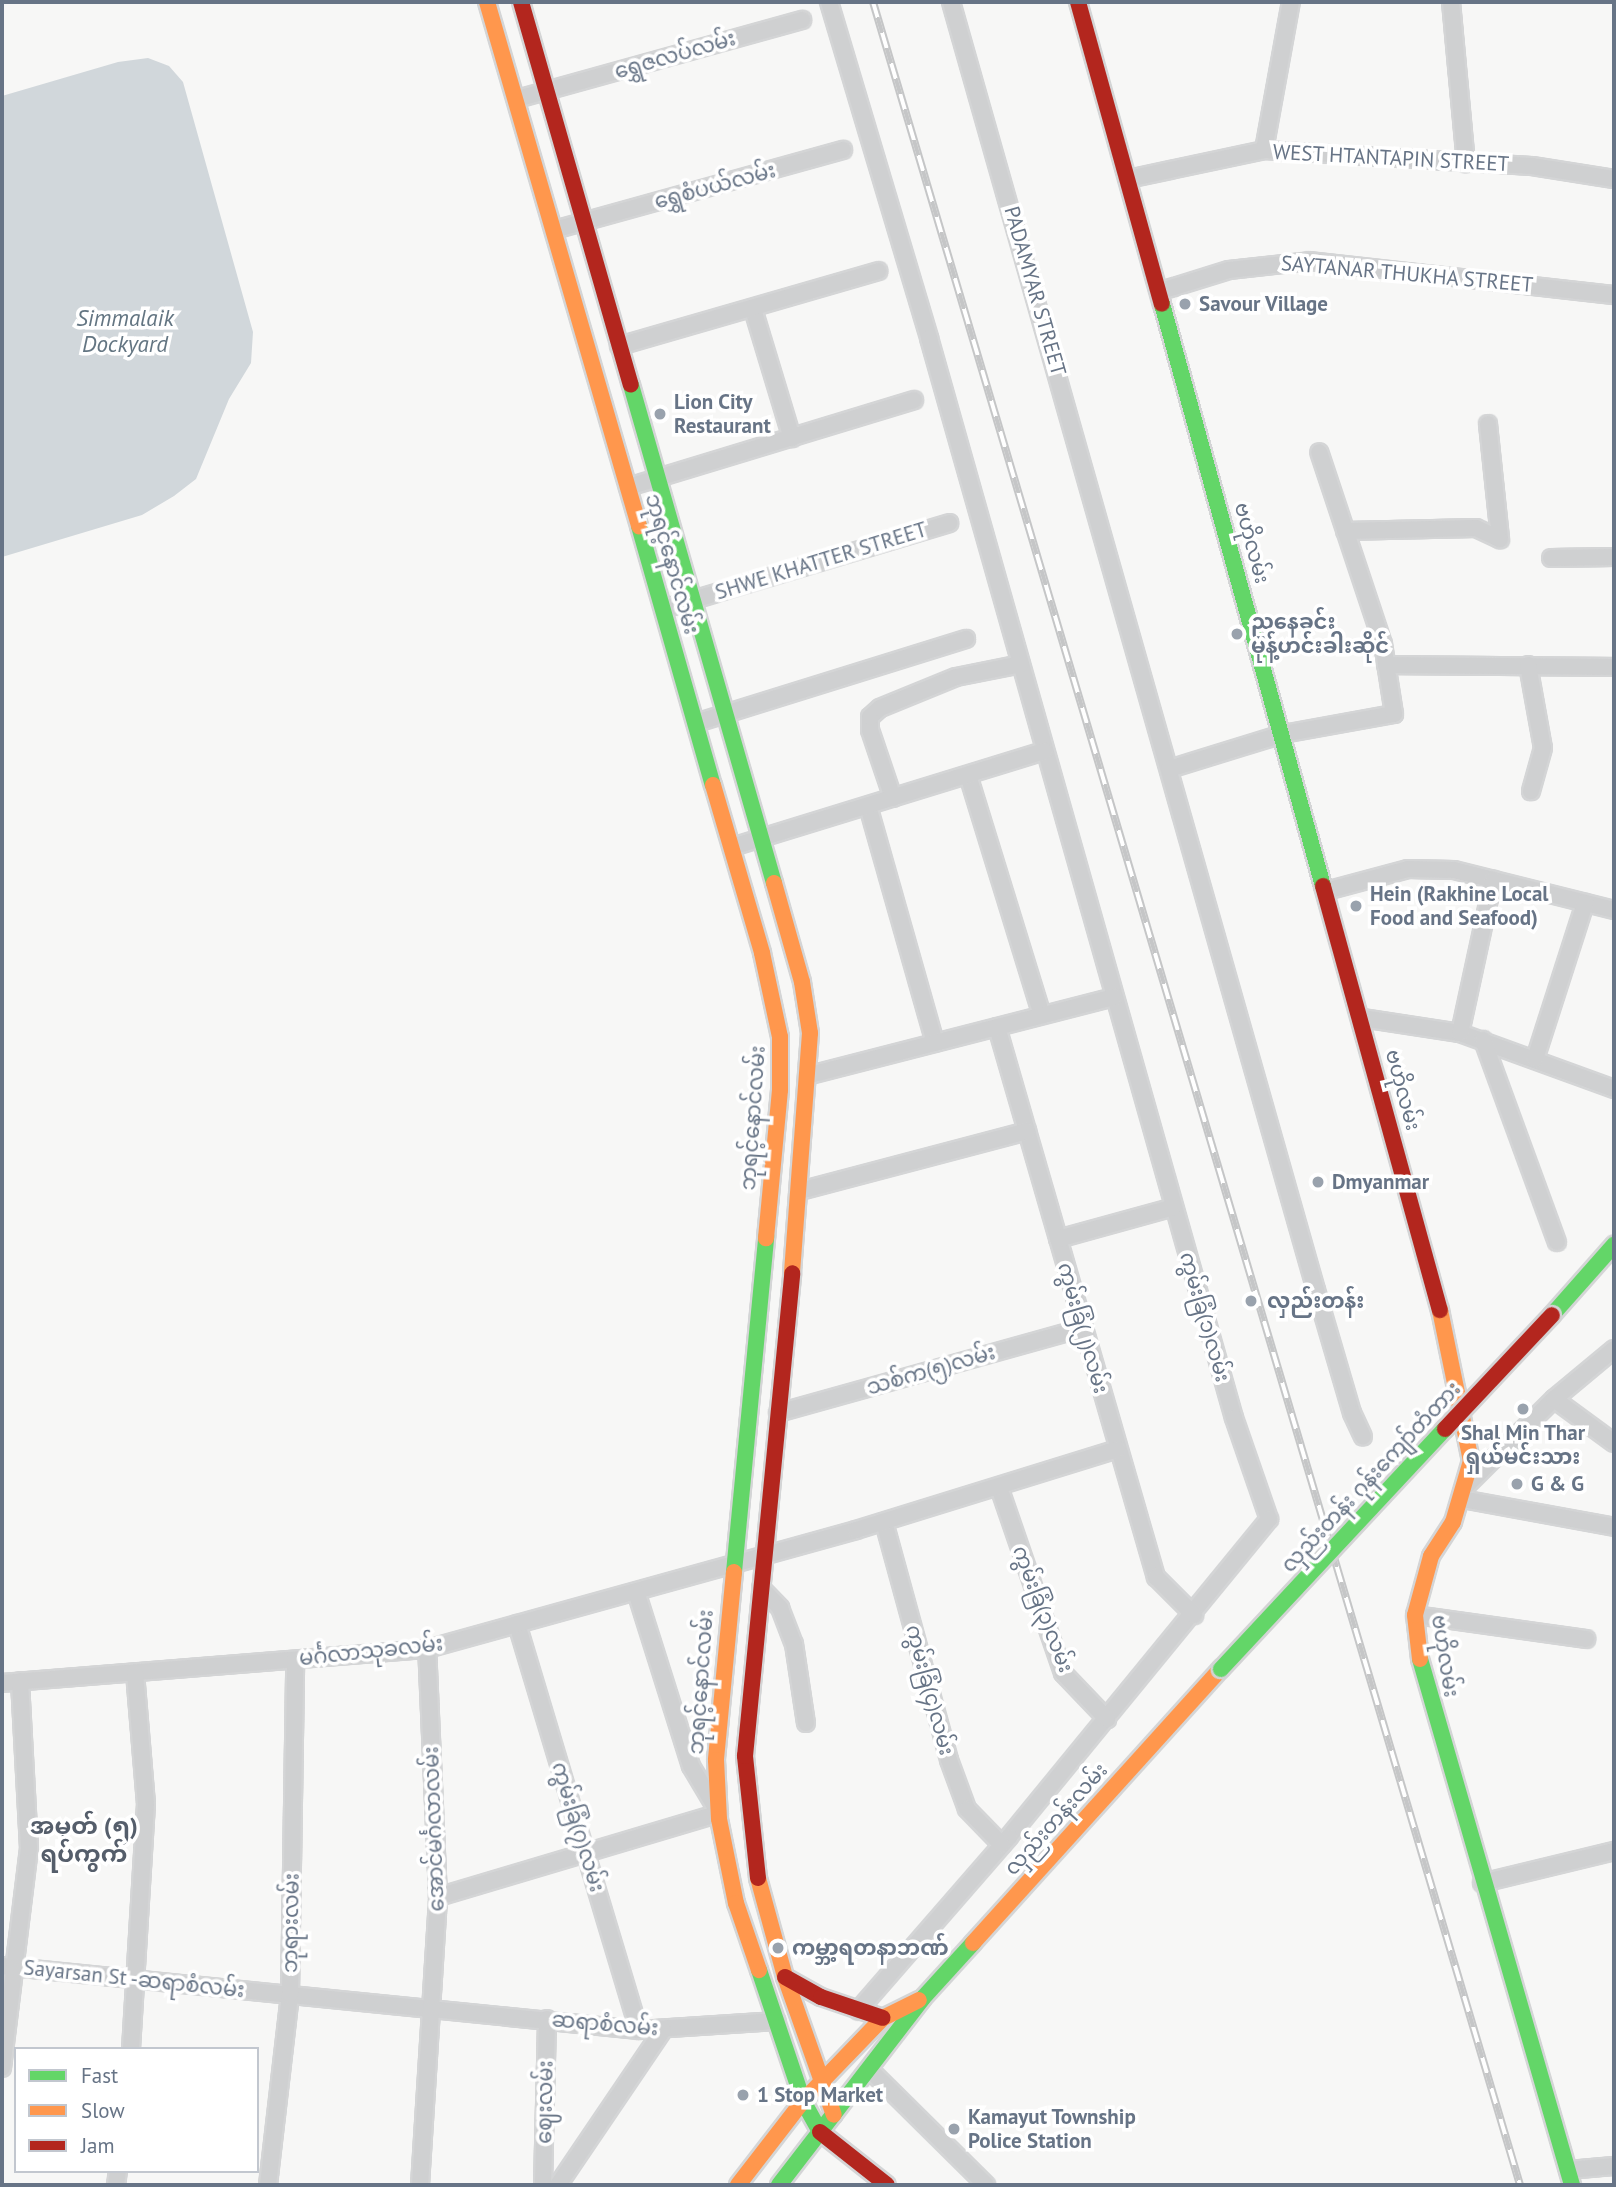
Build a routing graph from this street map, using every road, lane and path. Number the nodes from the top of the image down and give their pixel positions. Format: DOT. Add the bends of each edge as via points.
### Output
graph roads {
  1 [pos="487,2"];
  2 [pos="829,2"];
  3 [pos="951,2"];
  4 [pos="1078,2"];
  5 [pos="1291,2"];
  6 [pos="1451,2"];
  7 [pos="524,9"];
  8 [pos="802,20"];
  9 [pos="495,27"];
  10 [pos="548,91"];
  11 [pos="517,99"];
  12 [pos="843,150"];
  13 [pos="1264,150"];
  14 [pos="1466,163"];
  15 [pos="1128,179"];
  16 [pos="1614,179"];
  17 [pos="586,221"];
  18 [pos="554,230"];
  19 [pos="878,271"];
  20 [pos="1161,291"];
  21 [pos="1614,295"];
  22 [pos="754,309"];
  23 [pos="619,346"];
  24 [pos="914,400"];
  25 [pos="1488,424"];
  26 [pos="792,438"];
  27 [pos="1319,452"];
  28 [pos="656,478"];
  29 [pos="628,487"];
  30 [pos="949,523"];
  31 [pos="1345,531"];
  32 [pos="1614,557"];
  33 [pos="1551,558"];
  34 [pos="693,599"];
  35 [pos="663,609"];
  36 [pos="966,639"];
  37 [pos="1021,664"];
  38 [pos="1386,665"];
  39 [pos="1528,666"];
  40 [pos="1614,667"];
  41 [pos="724,715"];
  42 [pos="696,723"];
  43 [pos="1283,734"];
  44 [pos="1045,751"];
  45 [pos="1169,769"];
  46 [pos="968,775"];
  47 [pos="1531,791"];
  48 [pos="893,798"];
  49 [pos="868,806"];
  50 [pos="760,839"];
  51 [pos="732,847"];
  52 [pos="1493,880"];
  53 [pos="1326,891"];
  54 [pos="1585,903"];
  55 [pos="1614,910"];
  56 [pos="1114,997"];
  57 [pos="1042,1015"];
  58 [pos="1362,1018"];
  59 [pos="998,1027"];
  60 [pos="1460,1033"];
  61 [pos="1483,1040"];
  62 [pos="935,1043"];
  63 [pos="1535,1059"];
  64 [pos="810,1075"];
  65 [pos="1614,1089"];
  66 [pos="1027,1131"];
  67 [pos="772,1175"];
  68 [pos="800,1184"];
  69 [pos="1174,1207"];
  70 [pos="1058,1239"];
  71 [pos="1557,1242"];
  72 [pos="1614,1245"];
  73 [pos="758,1304"];
  74 [pos="789,1306"];
  75 [pos="1083,1328"];
  76 [pos="1614,1349"];
  77 [pos="1554,1399"];
  78 [pos="778,1413"];
  79 [pos="746,1426"];
  80 [pos="777,1430"];
  81 [pos="1363,1437"];
  82 [pos="1614,1443"];
  83 [pos="1118,1449"];
  84 [pos="999,1487"];
  85 [pos="1464,1492"];
  86 [pos="884,1522"];
  87 [pos="1614,1527"];
  88 [pos="764,1554"];
  89 [pos="731,1566"];
  90 [pos="761,1588"];
  91 [pos="636,1592"];
  92 [pos="1194,1615"];
  93 [pos="1415,1615"];
  94 [pos="517,1624"];
  95 [pos="1586,1639"];
  96 [pos="427,1649"];
  97 [pos="295,1660"];
  98 [pos="1221,1668"];
  99 [pos="135,1672"];
  100 [pos="20,1681"];
  101 [pos="2,1683"];
  102 [pos="1107,1719"];
  103 [pos="806,1723"];
  104 [pos="719,1813"];
  105 [pos="1002,1845"];
  106 [pos="1614,1852"];
  107 [pos="586,1854"];
  108 [pos="1482,1883"];
  109 [pos="438,1897"];
  110 [pos="9,1967"];
  111 [pos="785,1977"];
  112 [pos="139,1980"];
  113 [pos="290,1994"];
  114 [pos="923,1998"];
  115 [pos="433,2008"];
  116 [pos="858,2011"];
  117 [pos="883,2018"];
  118 [pos="547,2019"];
  119 [pos="777,2021"];
  120 [pos="639,2030"];
  121 [pos="663,2030"];
  122 [pos="131,2047"];
  123 [pos="2,2068"];
  124 [pos="871,2071"];
  125 [pos="822,2082"];
  126 [pos="803,2101"];
  127 [pos="834,2115"];
  128 [pos="820,2132"];
  129 [pos="864,2164"];
  130 [pos="1614,2166"];
  131 [pos="1570,2177"];
  132 [pos="268,2185"];
  133 [pos="420,2185"];
  134 [pos="543,2185"];
  135 [pos="558,2185"];
  136 [pos="738,2185"];
  137 [pos="779,2185"];
  138 [pos="887,2185"];
  139 [pos="986,2185"];
  1 -- 9 [label="main road, ဘုရင့်နောင်လမ်း"];
  2 -- 37 [label="street, ကွမ်းခြံ(၁)လမ်း"];
  3 -- 45 [label="street, PADAMYAR STREET"];
  4 -- 15 [label="main road, ဗဟိုလမ်း"];
  5 -- 13 [label="street"];
  6 -- 14 [label="street"];
  7 -- 9 [label="street"];
  7 -- 10 [label="main road, ဘုရင့်နောင်လမ်း"];
  8 -- 10 [label="street, ရွှေဇလပ်လမ်း"];
  9 -- 11 [label="main road, ဘုရင့်နောင်လမ်း"];
  10 -- 11 [label="street, ရွှေဇလပ်လမ်း"];
  10 -- 17 [label="main road, ဘုရင့်နောင်လမ်း"];
  11 -- 18 [label="main road, ဘုရင့်နောင်လမ်း"];
  12 -- 17 [label="street, ရွှေစံပယ်လမ်း"];
  13 -- 14 [label="street, WEST HTANTAPIN STREET"];
  13 -- 15 [label="street, WEST HTANTAPIN STREET"];
  14 -- 16 [label="street, WEST HTANTAPIN STREET" via="1532,166"];
  15 -- 20 [label="main road, ဗဟိုလမ်း"];
  17 -- 18 [label="street, ရွှေစံပယ်လမ်း"];
  17 -- 23 [label="main road, ဘုရင့်နောင်လမ်း"];
  18 -- 29 [label="main road, ဘုရင့်နောင်လမ်း"];
  19 -- 22 [label="street"];
  20 -- 21 [label="street, SAYTANAR THUKHA STREET" via="1229,270 1310,261"];
  20 -- 43 [label="main road, ဗဟိုလမ်း"];
  22 -- 23 [label="street"];
  22 -- 26 [label="street"];
  23 -- 28 [label="main road, ဘုရင့်နောင်လမ်း"];
  24 -- 26 [label="street"];
  25 -- 31 [label="street" via="1500,539 1476,528"];
  26 -- 28 [label="street"];
  27 -- 31 [label="street"];
  28 -- 29 [label="street"];
  28 -- 34 [label="main road, ဘုရင့်နောင်လမ်း"];
  29 -- 35 [label="main road, ဘုရင့်နောင်လမ်း"];
  30 -- 34 [label="street, SHWE KHATTER STREET"];
  31 -- 38 [label="street"];
  32 -- 33 [label="street"];
  34 -- 35 [label="street, SHWE KHATTER STREET"];
  34 -- 41 [label="main road, ဘုရင့်နောင်လမ်း"];
  35 -- 42 [label="main road, ဘုရင့်နောင်လမ်း"];
  36 -- 41 [label="street"];
  37 -- 44 [label="street, ကွမ်းခြံ(၁)လမ်း"];
  37 -- 48 [label="street" via="956,677 880,708 870,717 870,730"];
  38 -- 39 [label="street"];
  38 -- 43 [label="street" via="1394,714"];
  39 -- 40 [label="street"];
  39 -- 47 [label="street" via="1543,748"];
  41 -- 42 [label="street"];
  41 -- 50 [label="main road, ဘုရင့်နောင်လမ်း"];
  42 -- 51 [label="main road, ဘုရင့်နောင်လမ်း"];
  43 -- 45 [label="street"];
  43 -- 53 [label="main road, ဗဟိုလမ်း"];
  44 -- 46 [label="street"];
  44 -- 56 [label="street, ကွမ်းခြံ(၁)လမ်း"];
  45 -- 81 [label="street, PADAMYAR STREET" via="1348,1400"];
  46 -- 48 [label="street"];
  46 -- 57 [label="street"];
  48 -- 49 [label="street"];
  49 -- 50 [label="street"];
  49 -- 62 [label="street"];
  50 -- 51 [label="street"];
  50 -- 64 [label="main road, ဘုရင့်နောင်လမ်း" via="802,982 810,1033"];
  51 -- 67 [label="main road, ဘုရင့်နောင်လမ်း" via="780,1037"];
  52 -- 53 [label="street" via="1454,870 1408,869"];
  52 -- 54 [label="street"];
  52 -- 60 [label="street"];
  53 -- 58 [label="main road, ဗဟိုလမ်း"];
  54 -- 55 [label="street"];
  54 -- 63 [label="street"];
  56 -- 57 [label="street"];
  56 -- 69 [label="street, ကွမ်းခြံ(၁)လမ်း"];
  57 -- 59 [label="street"];
  58 -- 60 [label="street"];
  58 -- 85 [label="main road, ဗဟိုလမ်း" via="1452,1354 1471,1461"];
  59 -- 62 [label="street"];
  59 -- 66 [label="street, ကွမ်းခြံ(၂)လမ်း"];
  60 -- 61 [label="street"];
  61 -- 63 [label="street"];
  61 -- 71 [label="street"];
  62 -- 64 [label="street"];
  63 -- 65 [label="street"];
  64 -- 68 [label="main road, ဘုရင့်နောင်လမ်း"];
  66 -- 68 [label="street"];
  66 -- 70 [label="street, ကွမ်းခြံ(၂)လမ်း"];
  67 -- 68 [label="main road"];
  67 -- 73 [label="main road, ဘုရင့်နောင်လမ်း"];
  68 -- 74 [label="main road, ဘုရင့်နောင်လမ်း"];
  69 -- 70 [label="street"];
  69 -- 92 [label="street, ကွမ်းခြံ(၁)လမ်း" via="1234,1418 1269,1519"];
  70 -- 75 [label="street, ကွမ်းခြံ(၂)လမ်း"];
  72 -- 98 [label="main road, လှည်းတန်း ဂုန်းကျော်တံတား, bridge"];
  73 -- 74 [label="main road"];
  73 -- 79 [label="main road, ဘုရင့်နောင်လမ်း"];
  74 -- 78 [label="main road, ဘုရင့်နောင်လမ်း"];
  75 -- 78 [label="street, သစ်က(၅)လမ်း"];
  75 -- 83 [label="street, ကွမ်းခြံ(၂)လမ်း"];
  76 -- 77 [label="street"];
  77 -- 82 [label="street"];
  77 -- 85 [label="street"];
  78 -- 80 [label="main road, ဘုရင့်နောင်လမ်း"];
  79 -- 80 [label="main road"];
  79 -- 89 [label="main road, ဘုရင့်နောင်လမ်း"];
  80 -- 88 [label="main road, ဘုရင့်နောင်လမ်း"];
  83 -- 84 [label="street, မင်္ဂလာသုခလမ်း"];
  83 -- 92 [label="street, ကွမ်းခြံ(၂)လမ်း" via="1156,1577"];
  84 -- 86 [label="street, မင်္ဂလာသုခလမ်း"];
  84 -- 102 [label="street, ကွမ်းခြံ(၃)လမ်း" via="1063,1673"];
  85 -- 87 [label="street"];
  85 -- 93 [label="main road, ဗဟိုလမ်း" via="1431,1556"];
  86 -- 88 [label="street, မင်္ဂလာသုခလမ်း"];
  86 -- 105 [label="street, ကွမ်းခြံ(၄)လမ်း" via="949,1760 967,1809"];
  88 -- 89 [label="street, မင်္ဂလာသုခလမ်း"];
  88 -- 90 [label="main road, ဘုရင့်နောင်လမ်း"];
  89 -- 91 [label="street, မင်္ဂလာသုခလမ်း"];
  89 -- 104 [label="main road, ဘုရင့်နောင်လမ်း" via="716,1760"];
  90 -- 103 [label="street" via="780,1608 794,1644"];
  90 -- 111 [label="main road, ဘုရင့်နောင်လမ်း" via="745,1756 748,1806 760,1891"];
  91 -- 94 [label="street, မင်္ဂလာသုခလမ်း"];
  91 -- 104 [label="street" via="691,1766"];
  92 -- 102 [label="street"];
  93 -- 95 [label="street"];
  93 -- 108 [label="main road, ဗဟိုလမ်း" via="1422,1675"];
  94 -- 96 [label="street, မင်္ဂလာသုခလမ်း"];
  94 -- 107 [label="street, ကွမ်းခြံ(၇)လမ်း"];
  96 -- 97 [label="street, မင်္ဂလာသုခလမ်း"];
  96 -- 109 [label="street, အောင်မင်္ဂလာလမ်း"];
  97 -- 99 [label="street, မင်္ဂလာသုခလမ်း"];
  97 -- 113 [label="street, ဘုရားလမ်း"];
  98 -- 114 [label="main road, လှည်းတန်းလမ်း"];
  99 -- 100 [label="street, မင်္ဂလာသုခလမ်း"];
  99 -- 112 [label="street" via="146,1804"];
  100 -- 101 [label="street, မင်္ဂလာသုခလမ်း"];
  100 -- 110 [label="street" via="29,1848"];
  102 -- 105 [label="street"];
  104 -- 107 [label="street"];
  104 -- 119 [label="main road, ဘုရင့်နောင်လမ်း" via="736,1903"];
  105 -- 116 [label="street"];
  106 -- 108 [label="street"];
  107 -- 109 [label="street"];
  107 -- 120 [label="street, ကွမ်းခြံ(၇)လမ်း"];
  108 -- 131 [label="main road, ဗဟိုလမ်း"];
  109 -- 115 [label="street, အောင်မင်္ဂလာလမ်း"];
  110 -- 112 [label="street, Sayarsan St -ဆရာစံလမ်း"];
  110 -- 123 [label="street"];
  111 -- 116 [label="main road"];
  111 -- 125 [label="main road, ဘုရင့်နောင်လမ်း"];
  112 -- 113 [label="street, Sayarsan St -ဆရာစံလမ်း"];
  112 -- 122 [label="street"];
  113 -- 115 [label="street, Sayarsan St -ဆရာစံလမ်း"];
  113 -- 132 [label="street, ဘုရားလမ်း"];
  114 -- 117 [label="main road, လှည်းတန်းလမ်း"];
  114 -- 124 [label="main road, လှည်းတန်းလမ်း"];
  115 -- 118 [label="street, ဆရာစံလမ်း"];
  115 -- 133 [label="street, အောင်မင်္ဂလာလမ်း"];
  116 -- 117 [label="main road"];
  117 -- 125 [label="main road, လှည်းတန်းလမ်း"];
  118 -- 120 [label="street, ဆရာစံလမ်း"];
  118 -- 134 [label="street, ဈေးလမ်း"];
  119 -- 121 [label="street, ဆရာစံလမ်း"];
  119 -- 126 [label="main road, ဘုရင့်နောင်လမ်း"];
  120 -- 121 [label="street, ဆရာစံလမ်း"];
  121 -- 135 [label="street"];
  124 -- 127 [label="main road, လှည်းတန်းလမ်း"];
  124 -- 139 [label="street"];
  125 -- 126 [label="main road, လှည်းတန်းလမ်း"];
  125 -- 127 [label="main road, ဘုရင့်နောင်လမ်း"];
  126 -- 128 [label="main road, ဘုရင့်နောင်လမ်း"];
  126 -- 136 [label="main road, လှည်းတန်းလမ်း"];
  127 -- 128 [label="main road"];
  127 -- 129 [label="main road, ဘုရင့်နောင်လမ်း"];
  128 -- 129 [label="main road"];
  128 -- 137 [label="main road"];
  129 -- 138 [label="main road"];
  130 -- 131 [label="street"];
}
